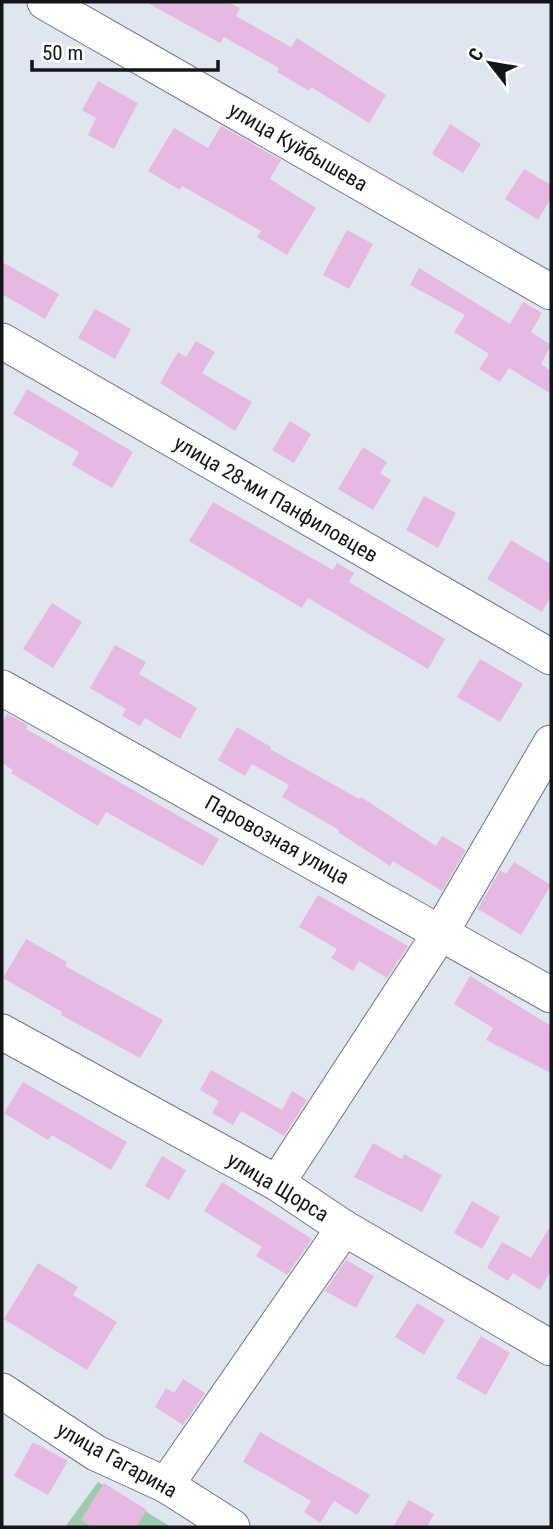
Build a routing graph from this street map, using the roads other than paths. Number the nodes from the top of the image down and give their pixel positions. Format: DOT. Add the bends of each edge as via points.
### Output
graph roads {
  1 [pos="45,2"];
  2 [pos="551,292"];
  3 [pos="2,341"];
  4 [pos="551,657"];
  5 [pos="2,688"];
  6 [pos="551,743"];
  7 [pos="441,932"];
  8 [pos="551,995"];
  9 [pos="2,1032"];
  10 [pos="277,1183"];
  11 [pos="344,1228"];
  12 [pos="551,1348"];
  13 [pos="2,1391"];
  14 [pos="166,1485"];
  15 [pos="232,1527"];
  1 -- 2 [label="street, улица Куйбышева"];
  3 -- 4 [label="street, улица 28-ми Панфиловцев"];
  5 -- 7 [label="street, Паровозная улица"];
  6 -- 7 [label="street"];
  7 -- 8 [label="street, Паровозная улица"];
  7 -- 10 [label="street"];
  9 -- 10 [label="street, улица Щорса"];
  10 -- 11 [label="street, улица Щорса"];
  11 -- 12 [label="street, улица Щорса"];
  11 -- 14 [label="street"];
  13 -- 14 [label="street, улица Гагарина" via="96,1453"];
  14 -- 15 [label="street, улица Гагарина"];
}
